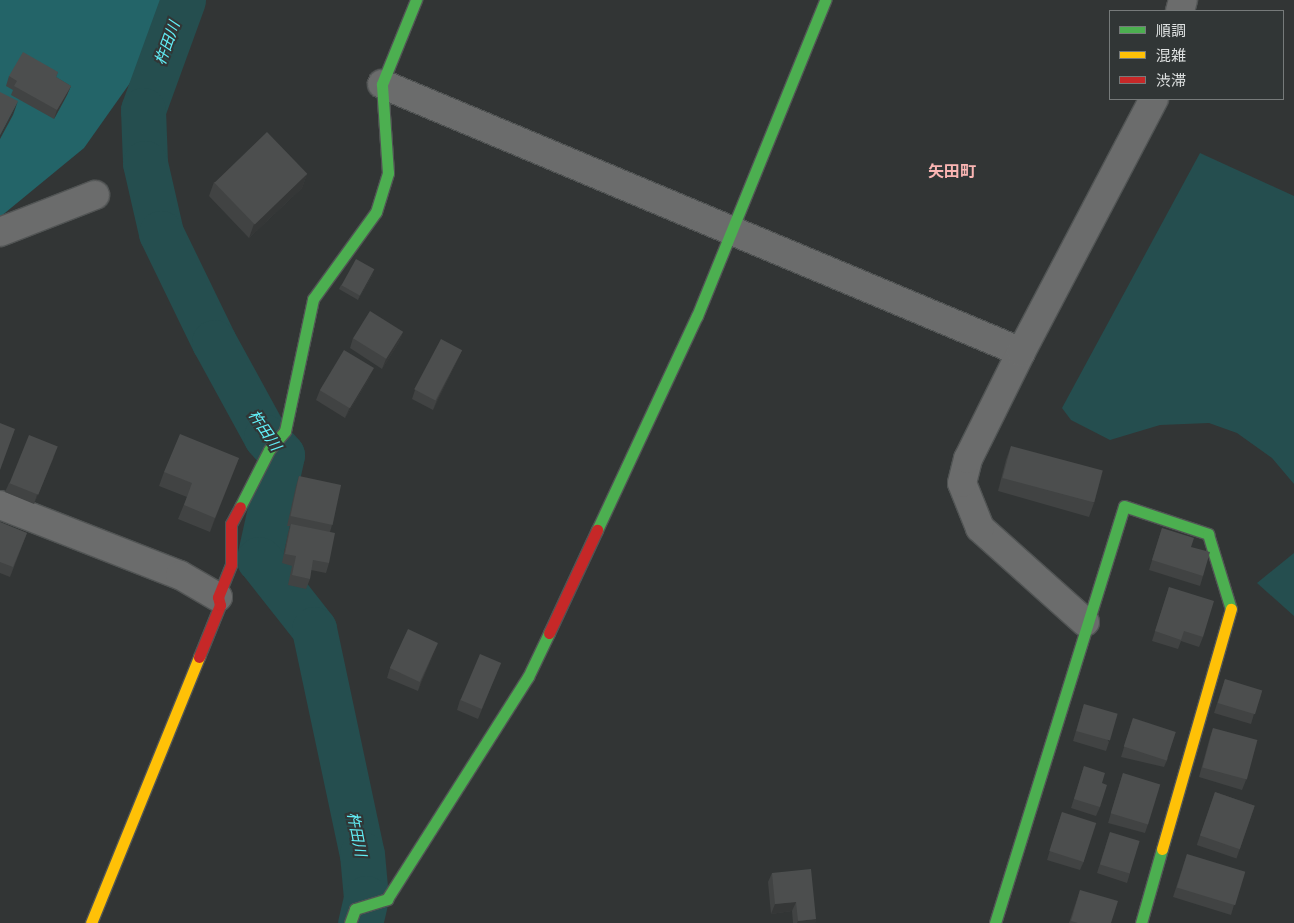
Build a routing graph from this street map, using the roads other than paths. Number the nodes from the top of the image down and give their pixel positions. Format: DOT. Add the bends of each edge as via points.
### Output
graph roads {
  1 [pos="416,0"];
  2 [pos="825,0"];
  3 [pos="382,84"];
  4 [pos="1153,100"];
  5 [pos="95,195"];
  6 [pos="729,230"];
  7 [pos="0,232"];
  8 [pos="1021,352"];
  9 [pos="0,505"];
  10 [pos="218,597"];
  11 [pos="1085,622"];
  12 [pos="91,923"];
  13 [pos="350,923"];
  14 [pos="995,923"];
  15 [pos="1141,923"];
  1 -- 3 [label="street"];
  2 -- 6 [label="street"];
  3 -- 6 [label="street"];
  3 -- 10 [label="street" via="388,174 376,212 313,299 285,431 269,450 231,524 231,564"];
  4 -- 8 [label="street"];
  5 -- 7 [label="street"];
  6 -- 8 [label="street"];
  6 -- 13 [label="street" via="697,316 528,677 387,899 370,907 355,909"];
  8 -- 11 [label="street" via="968,459 962,483 980,528"];
  9 -- 10 [label="street" via="180,575"];
  10 -- 12 [label="street" via="220,605"];
  11 -- 14 [label="street"];
  11 -- 15 [label="street" via="1124,506 1208,534 1232,607"];
}
